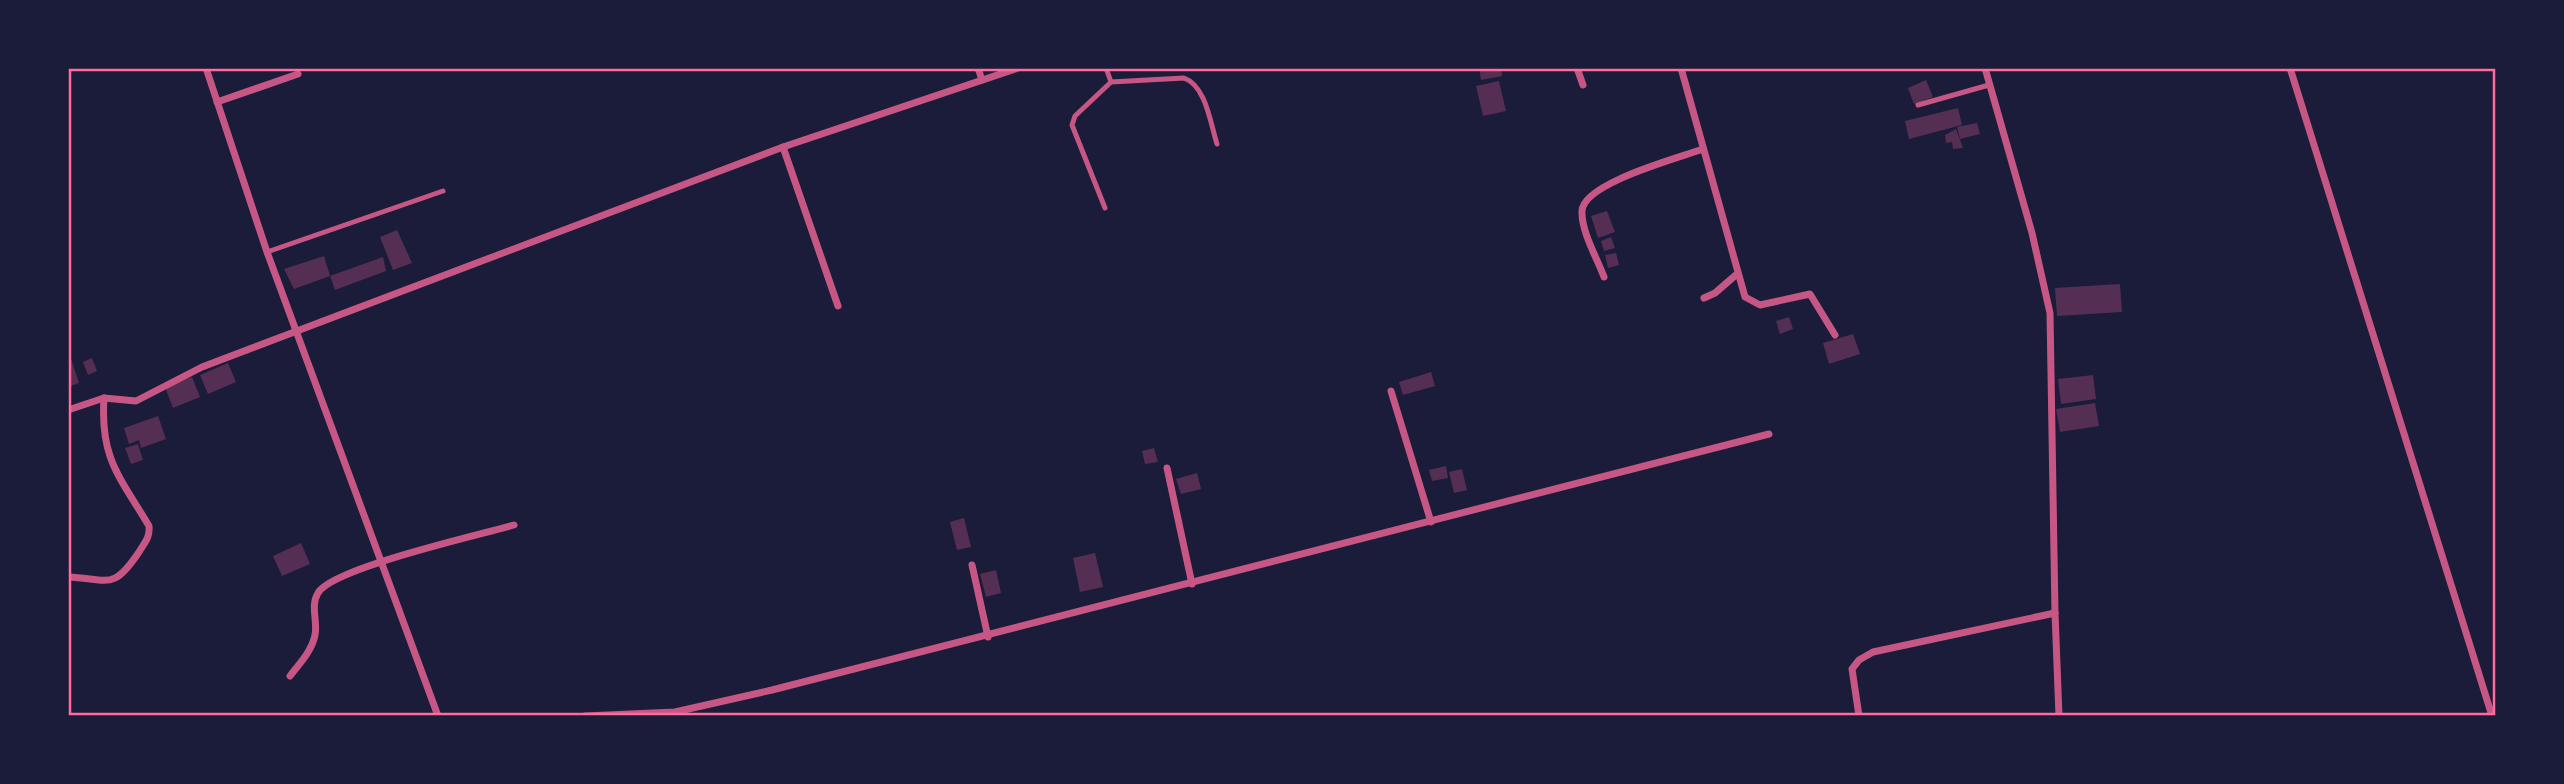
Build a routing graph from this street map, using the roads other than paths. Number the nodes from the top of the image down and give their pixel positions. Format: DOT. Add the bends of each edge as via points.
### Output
graph roads {
  1 [pos="206,68"];
  2 [pos="978,68"];
  3 [pos="1018,68"];
  4 [pos="1106,68"];
  5 [pos="1577,68"];
  6 [pos="1681,68"];
  7 [pos="1985,68"];
  8 [pos="2290,68"];
  9 [pos="298,74"];
  10 [pos="982,80"];
  11 [pos="1111,82"];
  12 [pos="1583,85"];
  13 [pos="1989,85"];
  14 [pos="217,102"];
  15 [pos="1918,105"];
  16 [pos="1217,144"];
  17 [pos="783,147"];
  18 [pos="1703,149"];
  19 [pos="443,191"];
  20 [pos="1105,208"];
  21 [pos="267,251"];
  22 [pos="1737,274"];
  23 [pos="1604,278"];
  24 [pos="1704,298"];
  25 [pos="838,306"];
  26 [pos="297,331"];
  27 [pos="1835,335"];
  28 [pos="1391,390"];
  29 [pos="104,398"];
  30 [pos="68,410"];
  31 [pos="1769,434"];
  32 [pos="1167,468"];
  33 [pos="1431,522"];
  34 [pos="514,525"];
  35 [pos="381,562"];
  36 [pos="972,565"];
  37 [pos="68,577"];
  38 [pos="1192,584"];
  39 [pos="2054,613"];
  40 [pos="988,637"];
  41 [pos="290,676"];
  42 [pos="637,714"];
  43 [pos="438,716"];
  44 [pos="585,716"];
  45 [pos="1859,716"];
  46 [pos="2059,716"];
  47 [pos="2492,716"];
  1 -- 14 [label="street"];
  2 -- 10 [label="street"];
  3 -- 10 [label="street"];
  4 -- 11 [label="lane"];
  5 -- 12 [label="street"];
  6 -- 18 [label="street"];
  7 -- 13 [label="street"];
  8 -- 47 [label="street"];
  9 -- 14 [label="street"];
  10 -- 17 [label="street"];
  11 -- 16 [label="lane" via="1193,81"];
  11 -- 20 [label="lane" via="1075,116 1072,125"];
  13 -- 15 [label="lane"];
  13 -- 39 [label="street" via="2035,243 2050,313"];
  14 -- 21 [label="street"];
  17 -- 25 [label="street"];
  17 -- 26 [label="street"];
  18 -- 22 [label="street"];
  18 -- 23 [label="street" via="1613,182 1587,197 1582,209 1584,223"];
  19 -- 21 [label="lane"];
  21 -- 26 [label="street"];
  22 -- 24 [label="street"];
  22 -- 27 [label="street" via="1752,304 1810,294"];
  26 -- 29 [label="street" via="202,367 136,401"];
  26 -- 35 [label="street"];
  28 -- 33 [label="street"];
  29 -- 30 [label="street"];
  29 -- 37 [label="street" via="102,429 110,461 149,526 150,536 130,567 115,579 96,582"];
  31 -- 33 [label="street"];
  32 -- 38 [label="street"];
  33 -- 38 [label="street"];
  34 -- 35 [label="street"];
  35 -- 41 [label="street" via="325,583 316,595 312,644"];
  35 -- 43 [label="street"];
  36 -- 40 [label="street"];
  38 -- 40 [label="street"];
  39 -- 45 [label="street" via="1873,652 1852,669"];
  39 -- 46 [label="street"];
  40 -- 42 [label="street" via="675,712"];
  42 -- 44 [label="street"];
}
